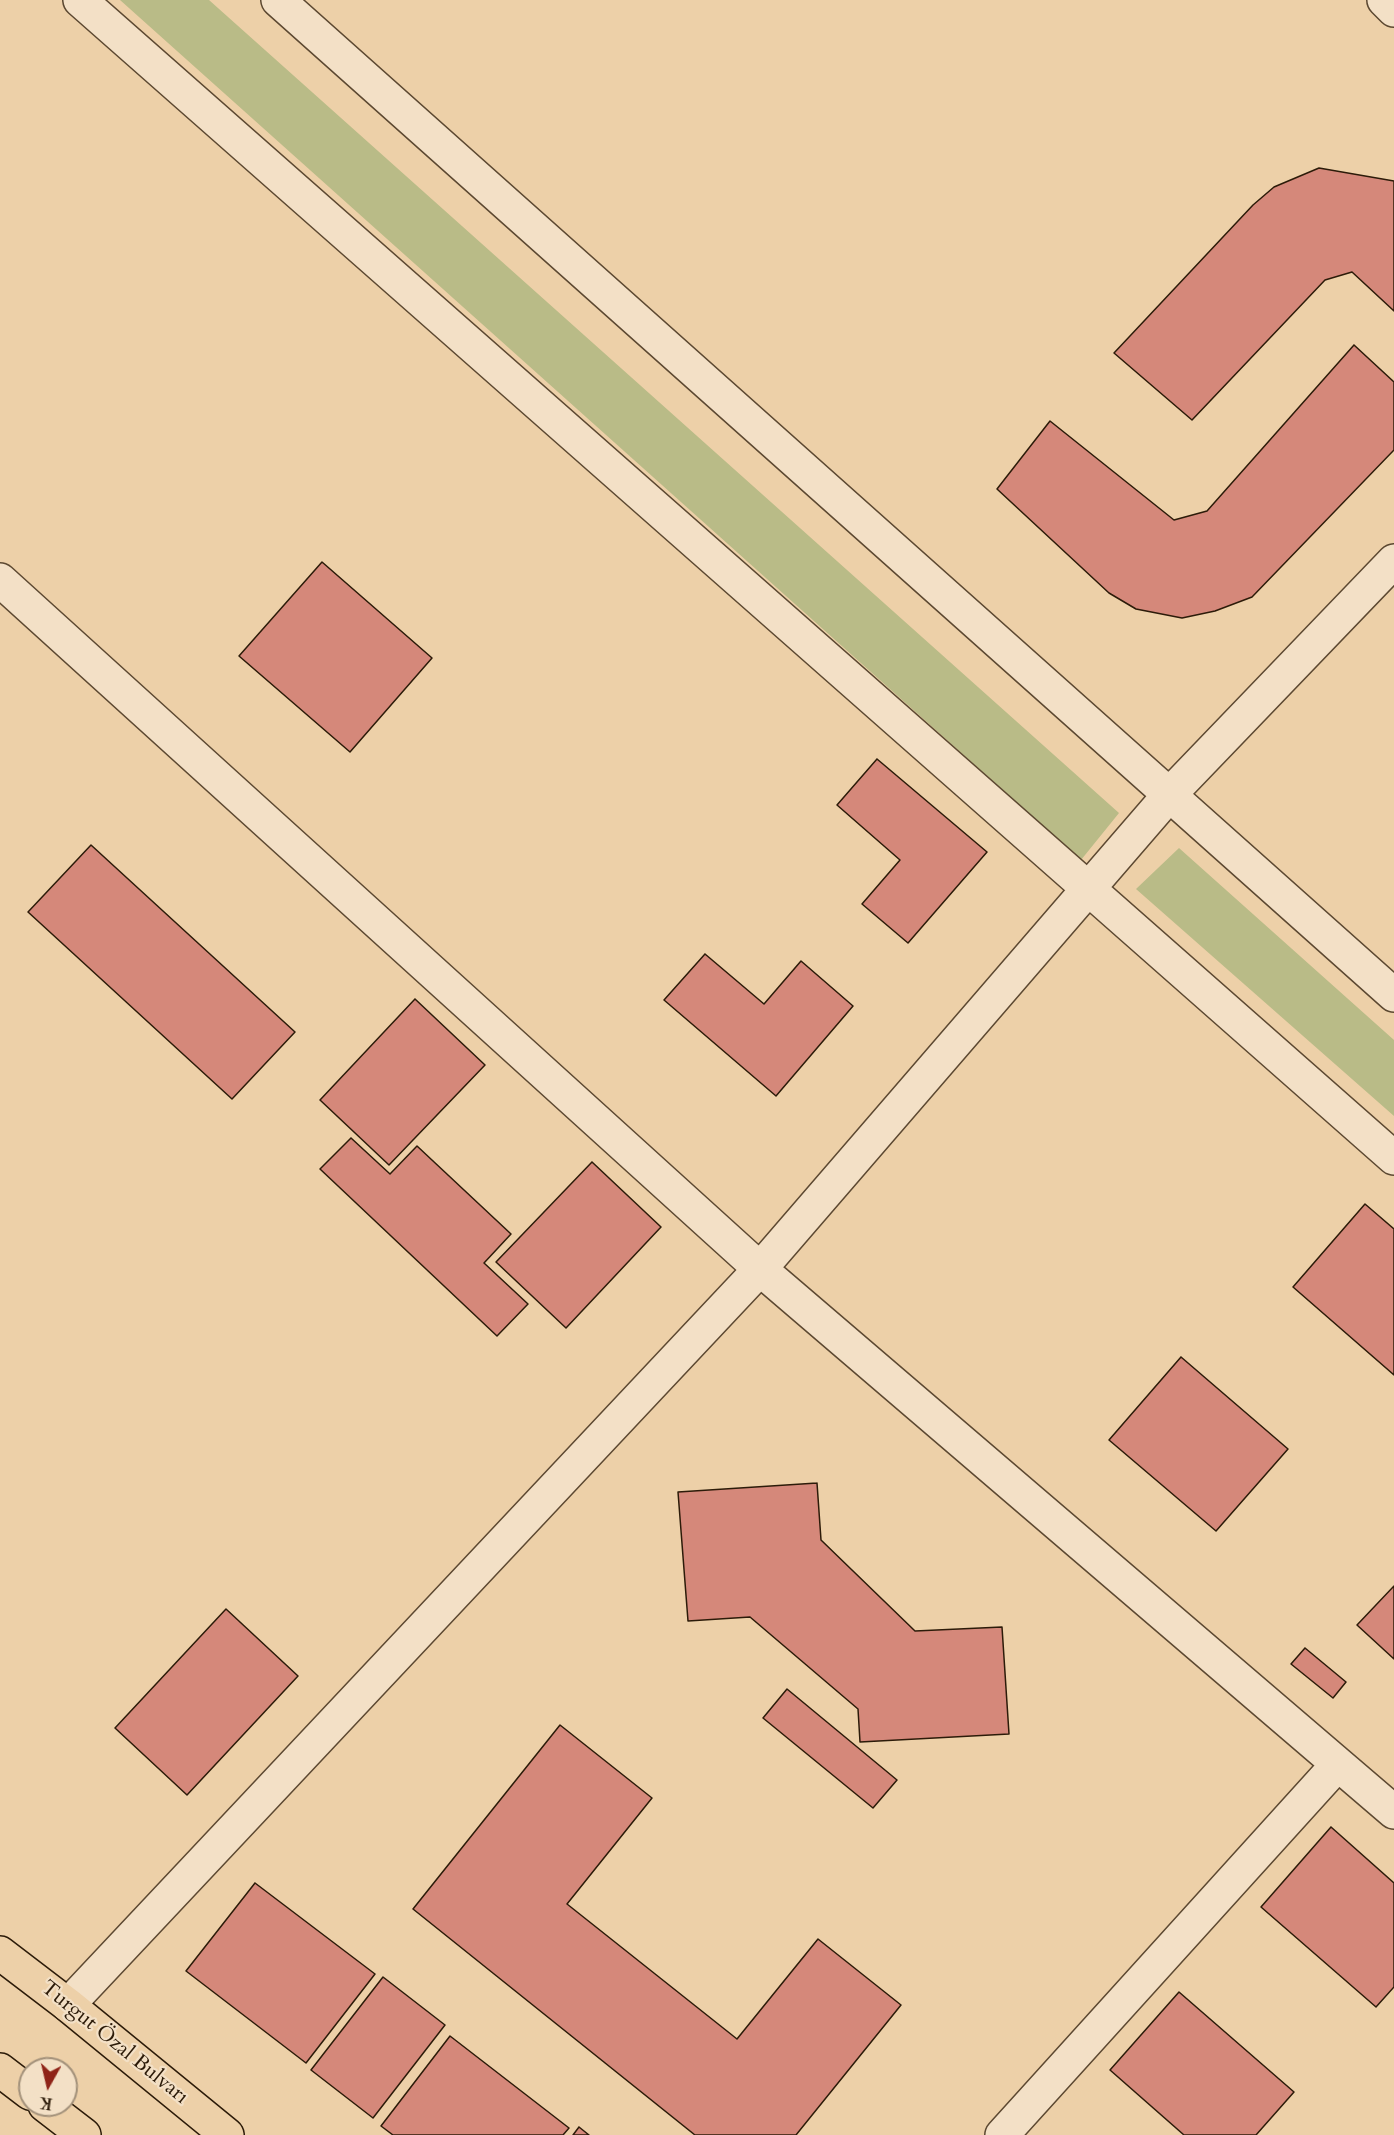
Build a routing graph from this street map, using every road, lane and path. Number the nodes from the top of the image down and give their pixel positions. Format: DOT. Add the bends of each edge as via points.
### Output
graph roads {
  1 [pos="80,0"];
  2 [pos="278,0"];
  3 [pos="1384,0"];
  4 [pos="1394,10"];
  5 [pos="1394,561"];
  6 [pos="0,580"];
  7 [pos="1170,794"];
  8 [pos="1087,888"];
  9 [pos="1394,995"];
  10 [pos="1394,1158"];
  11 [pos="760,1269"];
  12 [pos="1338,1764"];
  13 [pos="1394,1812"];
  14 [pos="0,1953"];
  15 [pos="68,2005"];
  16 [pos="0,2070"];
  17 [pos="18,2084"];
  18 [pos="61,2117"];
  19 [pos="84,2135"];
  20 [pos="227,2135"];
  21 [pos="1002,2135"];
  1 -- 8 [label="street"];
  2 -- 7 [label="street"];
  3 -- 4 [label="street"];
  5 -- 7 [label="street"];
  6 -- 11 [label="street"];
  7 -- 8 [label="street"];
  7 -- 9 [label="street"];
  8 -- 10 [label="street"];
  8 -- 11 [label="street"];
  11 -- 12 [label="street"];
  11 -- 15 [label="street"];
  12 -- 13 [label="street"];
  12 -- 21 [label="street"];
  14 -- 15 [label="main road, Turgut Özal Bulvarı"];
  15 -- 20 [label="main road, Turgut Özal Bulvarı"];
  16 -- 17 [label="main road"];
  18 -- 19 [label="main road"];
}
